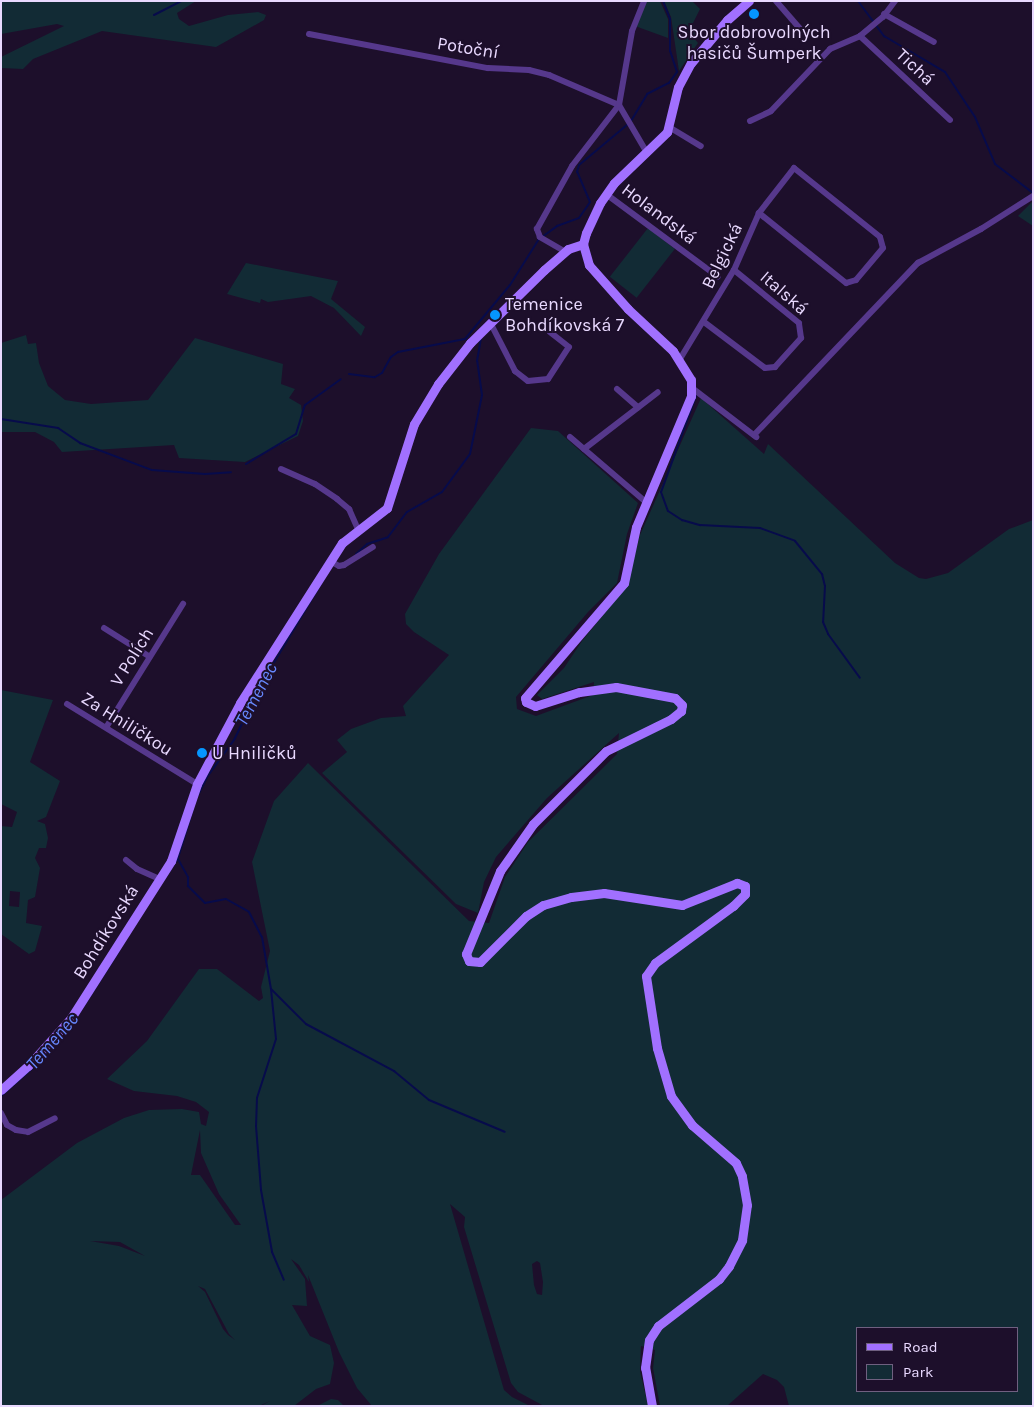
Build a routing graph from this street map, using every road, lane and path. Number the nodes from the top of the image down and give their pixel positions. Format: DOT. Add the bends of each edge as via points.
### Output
graph roads {
  1 [pos="644,1"];
  2 [pos="749,1"];
  3 [pos="776,1"];
  4 [pos="895,1"];
  5 [pos="884,14"];
  6 [pos="800,29"];
  7 [pos="309,34"];
  8 [pos="860,36"];
  9 [pos="934,42"];
  10 [pos="619,105"];
  11 [pos="950,120"];
  12 [pos="750,121"];
  13 [pos="669,127"];
  14 [pos="701,146"];
  15 [pos="647,153"];
  16 [pos="606,194"];
  17 [pos="1033,196"];
  18 [pos="759,213"];
  19 [pos="583,244"];
  20 [pos="564,251"];
  21 [pos="734,270"];
  22 [pos="718,277"];
  23 [pos="704,322"];
  24 [pos="492,326"];
  25 [pos="550,332"];
  26 [pos="680,359"];
  27 [pos="692,388"];
  28 [pos="617,389"];
  29 [pos="658,392"];
  30 [pos="638,407"];
  31 [pos="570,437"];
  32 [pos="584,449"];
  33 [pos="281,469"];
  34 [pos="647,503"];
  35 [pos="358,529"];
  36 [pos="373,547"];
  37 [pos="334,564"];
  38 [pos="183,604"];
  39 [pos="104,628"];
  40 [pos="150,657"];
  41 [pos="67,704"];
  42 [pos="107,726"];
  43 [pos="197,784"];
  44 [pos="126,860"];
  45 [pos="159,879"];
  46 [pos="1,1090"];
  47 [pos="1,1113"];
  48 [pos="55,1118"];
  49 [pos="652,1406"];
  1 -- 10 [label="street" via="632,31"];
  2 -- 13 [label="street" via="727,20 690,62 678,87"];
  3 -- 6 [label="street"];
  4 -- 5 [label="street"];
  5 -- 8 [label="street"];
  5 -- 9 [label="street"];
  7 -- 10 [label="street, Potoční" via="488,68 529,70"];
  8 -- 11 [label="street, Tichá"];
  8 -- 12 [label="street" via="830,50 771,111"];
  10 -- 15 [label="street"];
  10 -- 20 [label="street" via="572,166 538,226 541,238"];
  13 -- 14 [label="street"];
  13 -- 15 [label="street"];
  15 -- 16 [label="street"];
  16 -- 19 [label="street"];
  16 -- 22 [label="street, Holandská"];
  17 -- 27 [label="street" via="914,267 756,436"];
  18 -- 18 [label="street, Belgická" via="794,168 880,237 883,242 880,253 856,280 846,283"];
  18 -- 21 [label="street, Belgická"];
  19 -- 20 [label="street, Bohdíkovská"];
  19 -- 26 [label="street" via="594,271"];
  20 -- 24 [label="street, Bohdíkovská"];
  21 -- 23 [label="street, Belgická"];
  21 -- 23 [label="street, Italská" via="799,323 802,338 775,367 766,368"];
  23 -- 26 [label="street, Belgická"];
  24 -- 25 [label="street" via="515,371 528,381 548,379 569,347"];
  24 -- 35 [label="street, Bohdíkovská" via="470,343 430,396 414,424 387,508 374,521"];
  26 -- 27 [label="street"];
  27 -- 34 [label="street" via="687,409"];
  28 -- 30 [label="street"];
  29 -- 30 [label="street"];
  30 -- 32 [label="street"];
  31 -- 32 [label="street"];
  32 -- 34 [label="street"];
  33 -- 35 [label="street" via="315,484 337,499 349,509"];
  34 -- 49 [label="street" via="636,527 624,583 527,694 526,702 535,706 578,692 616,687 675,698 682,705 681,711 671,720 606,752 533,824 500,871 466,954 469,961 480,962 526,916 543,906 571,897 604,893 682,905 737,883 745,886 745,894 733,906 655,963 646,976 657,1048 671,1096 692,1125 736,1163 742,1176 747,1206 742,1240 729,1266 719,1279 658,1326 650,1340 645,1368"];
  35 -- 37 [label="street, Bohdíkovská" via="342,543"];
  36 -- 37 [label="street, Bohdíkovská"];
  37 -- 43 [label="street, Bohdíkovská" via="240,703"];
  38 -- 40 [label="street, V Polích"];
  39 -- 40 [label="street"];
  40 -- 42 [label="street, V Polích"];
  41 -- 42 [label="street, Za Hniličkou"];
  42 -- 43 [label="street, Za Hniličkou"];
  43 -- 45 [label="street, Bohdíkovská" via="171,861"];
  44 -- 45 [label="street, Bohdíkovská"];
  45 -- 46 [label="street, Bohdíkovská" via="71,1018 28,1066"];
  47 -- 48 [label="street" via="7,1124 28,1132"];
}
